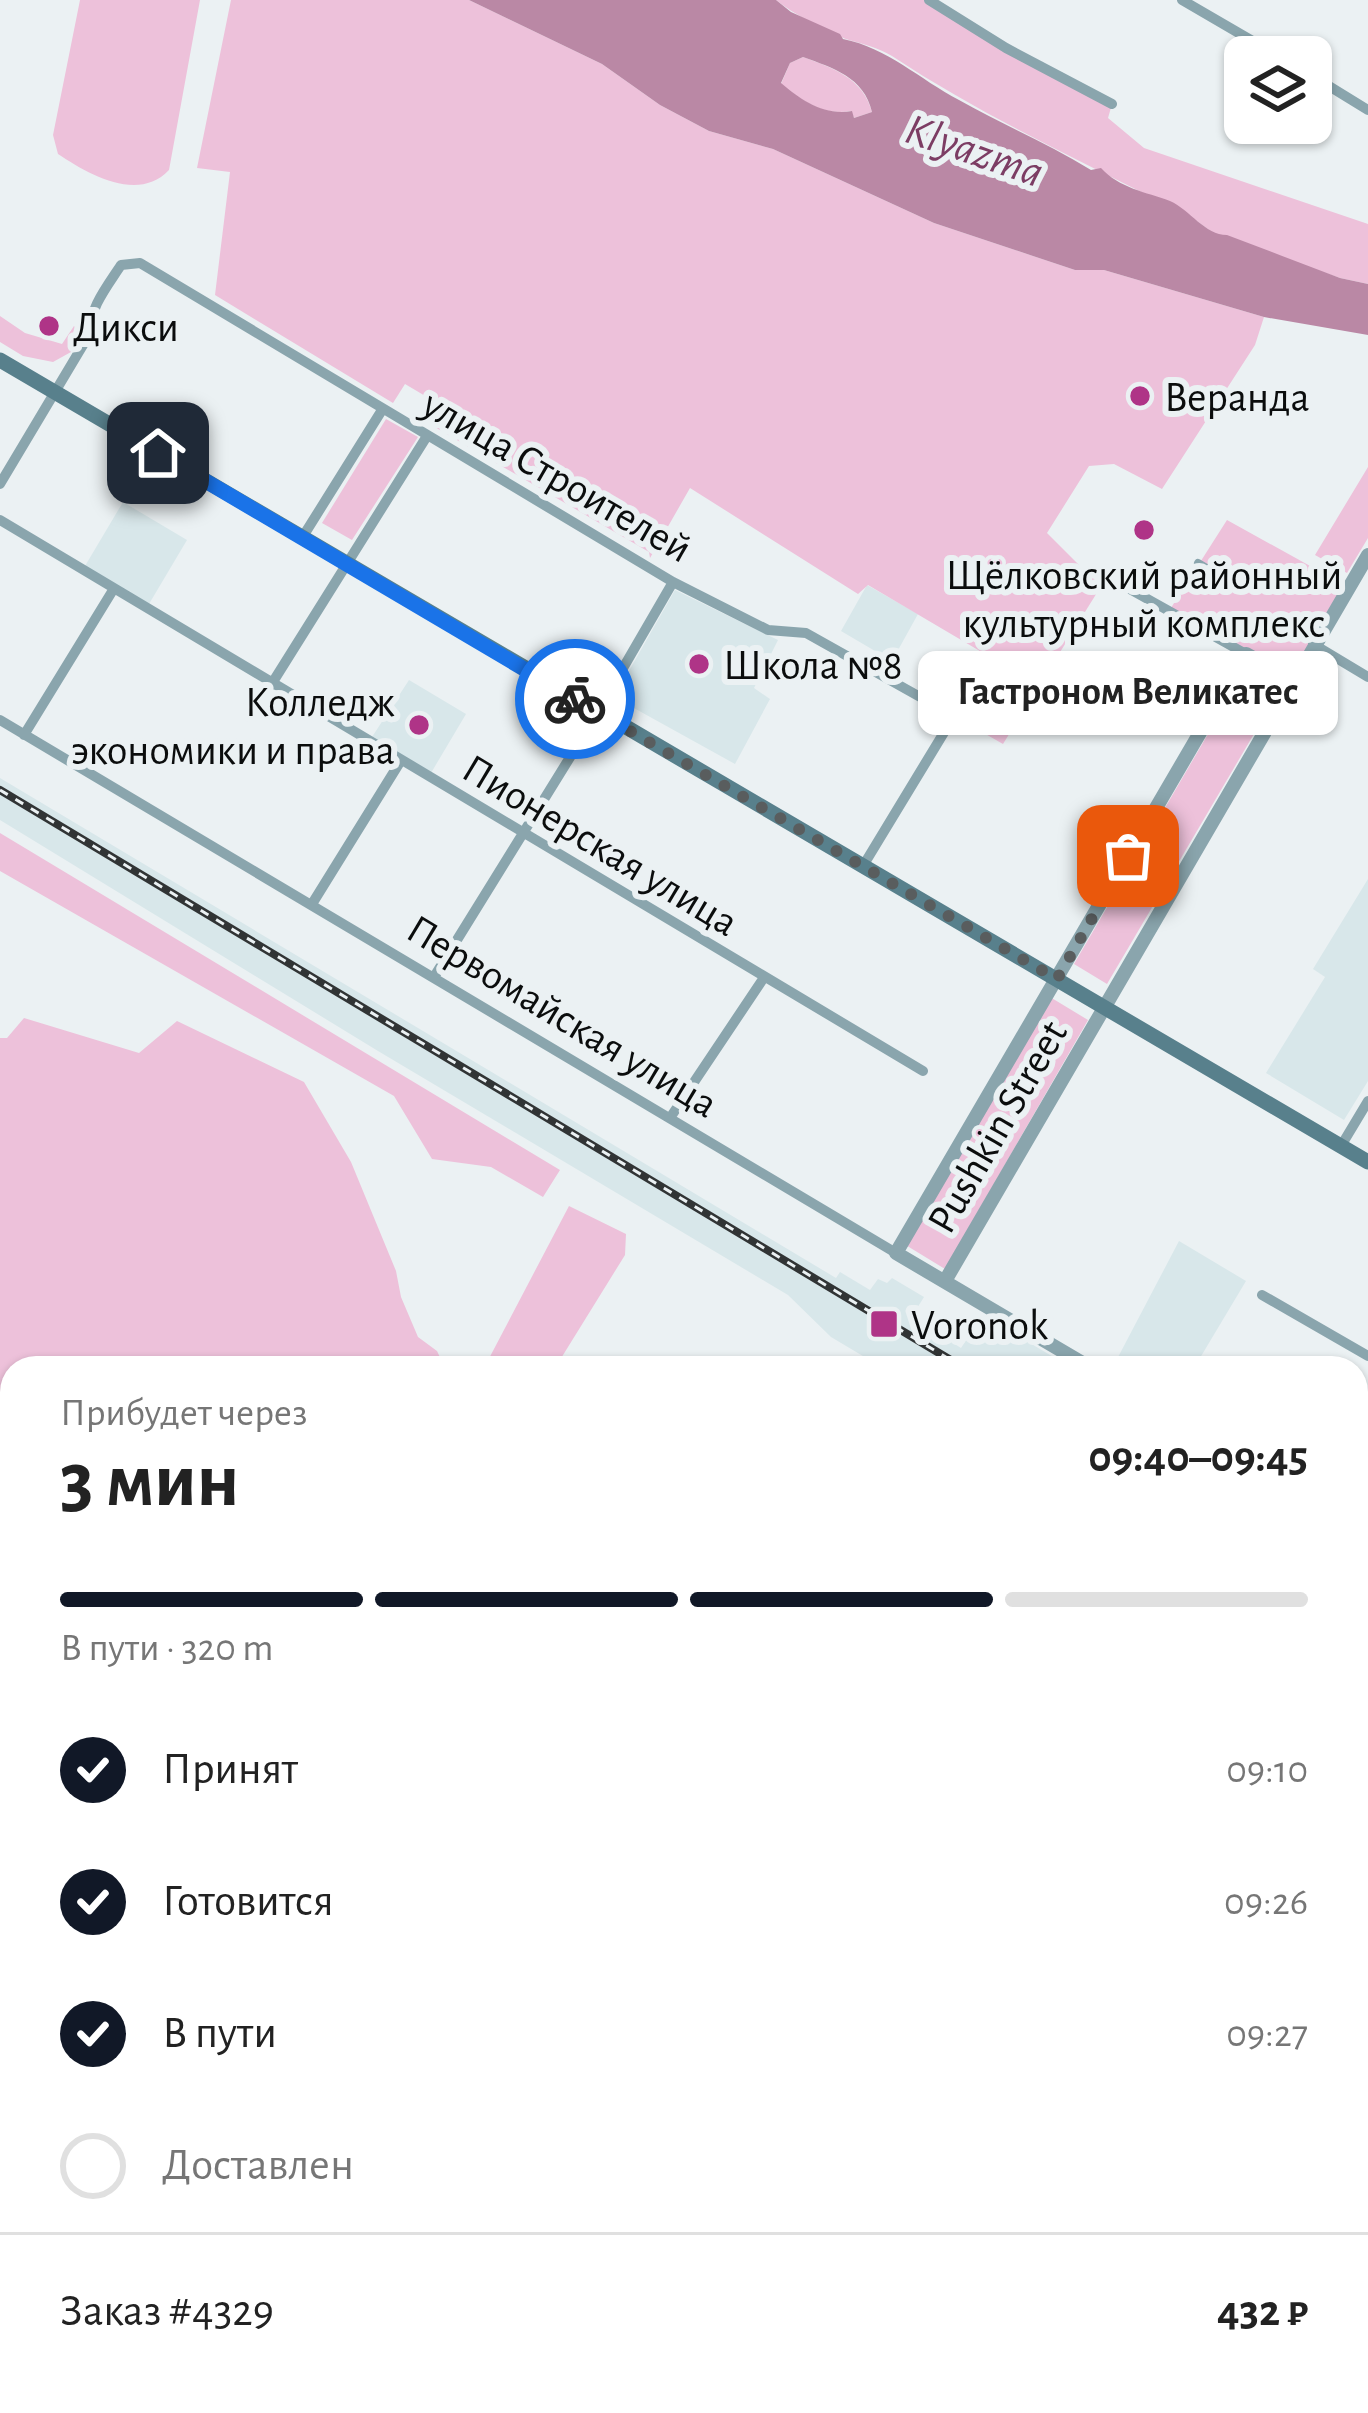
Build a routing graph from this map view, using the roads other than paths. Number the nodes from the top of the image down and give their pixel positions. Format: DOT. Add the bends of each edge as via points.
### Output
graph roads {
  1 [pos="929,0"];
  2 [pos="1182,0"];
  3 [pos="1244,36"];
  4 [pos="1332,88"];
  5 [pos="1112,104"];
  6 [pos="1368,110"];
  7 [pos="0,360"];
  8 [pos="54,392"];
  9 [pos="382,410"];
  10 [pos="427,436"];
  11 [pos="0,484"];
  12 [pos="0,520"];
  13 [pos="302,538"];
  14 [pos="1368,555"];
  15 [pos="1198,562"];
  16 [pos="346,565"];
  17 [pos="673,581"];
  18 [pos="1228,581"];
  19 [pos="1126,587"];
  20 [pos="113,590"];
  21 [pos="1313,644"];
  22 [pos="1246,654"];
  23 [pos="1368,677"];
  24 [pos="271,685"];
  25 [pos="1290,686"];
  26 [pos="597,713"];
  27 [pos="0,720"];
  28 [pos="24,735"];
  29 [pos="400,762"];
  30 [pos="521,834"];
  31 [pos="863,866"];
  32 [pos="313,904"];
  33 [pos="434,976"];
  34 [pos="763,979"];
  35 [pos="1057,979"];
  36 [pos="1103,1006"];
  37 [pos="923,1071"];
  38 [pos="1368,1102"];
  39 [pos="670,1118"];
  40 [pos="1341,1146"];
  41 [pos="1368,1162"];
  42 [pos="896,1253"];
  43 [pos="945,1281"];
  44 [pos="1262,1295"];
  45 [pos="1071,1356"];
  46 [pos="1366,1356"];
  1 -- 5 [label="street"];
  2 -- 3 [label="street"];
  4 -- 6 [label="street"];
  7 -- 8 [label="main road"];
  8 -- 9 [label="street, улица Строителей" via="114,275 121,265 140,263"];
  8 -- 11 [label="street"];
  8 -- 13 [label="main road"];
  9 -- 10 [label="street, улица Строителей"];
  9 -- 13 [label="street"];
  10 -- 16 [label="street"];
  10 -- 17 [label="street, улица Строителей"];
  12 -- 20 [label="street, Пионерская улица"];
  13 -- 16 [label="main road"];
  14 -- 21 [label="street, Pushkin Street"];
  15 -- 18 [label="street"];
  16 -- 24 [label="street"];
  16 -- 26 [label="main road"];
  17 -- 26 [label="street"];
  17 -- 31 [label="street, улица Строителей" via="768,630 806,633 954,716"];
  19 -- 22 [label="street"];
  20 -- 24 [label="street, Пионерская улица"];
  20 -- 28 [label="street"];
  21 -- 23 [label="street"];
  21 -- 25 [label="street, Pushkin Street"];
  22 -- 25 [label="street"];
  22 -- 35 [label="street, Pushkin Street"];
  24 -- 29 [label="street, Пионерская улица"];
  25 -- 36 [label="street, Pushkin Street"];
  26 -- 30 [label="street"];
  26 -- 31 [label="main road"];
  27 -- 28 [label="street, Первомайская улица"];
  28 -- 32 [label="street, Первомайская улица"];
  29 -- 30 [label="street, Пионерская улица"];
  29 -- 32 [label="street"];
  30 -- 33 [label="street"];
  30 -- 34 [label="street, Пионерская улица"];
  31 -- 35 [label="main road"];
  32 -- 33 [label="street, Первомайская улица"];
  33 -- 39 [label="street, Первомайская улица"];
  34 -- 37 [label="street, Пионерская улица"];
  34 -- 39 [label="street"];
  35 -- 36 [label="main road"];
  35 -- 42 [label="street, Pushkin Street"];
  36 -- 40 [label="main road"];
  36 -- 43 [label="street, Pushkin Street"];
  38 -- 40 [label="street"];
  39 -- 42 [label="street, Первомайская улица"];
  40 -- 41 [label="main road"];
  42 -- 43 [label="street, Первомайская улица"];
  43 -- 45 [label="street, Первомайская улица"];
  44 -- 46 [label="street"];
}
